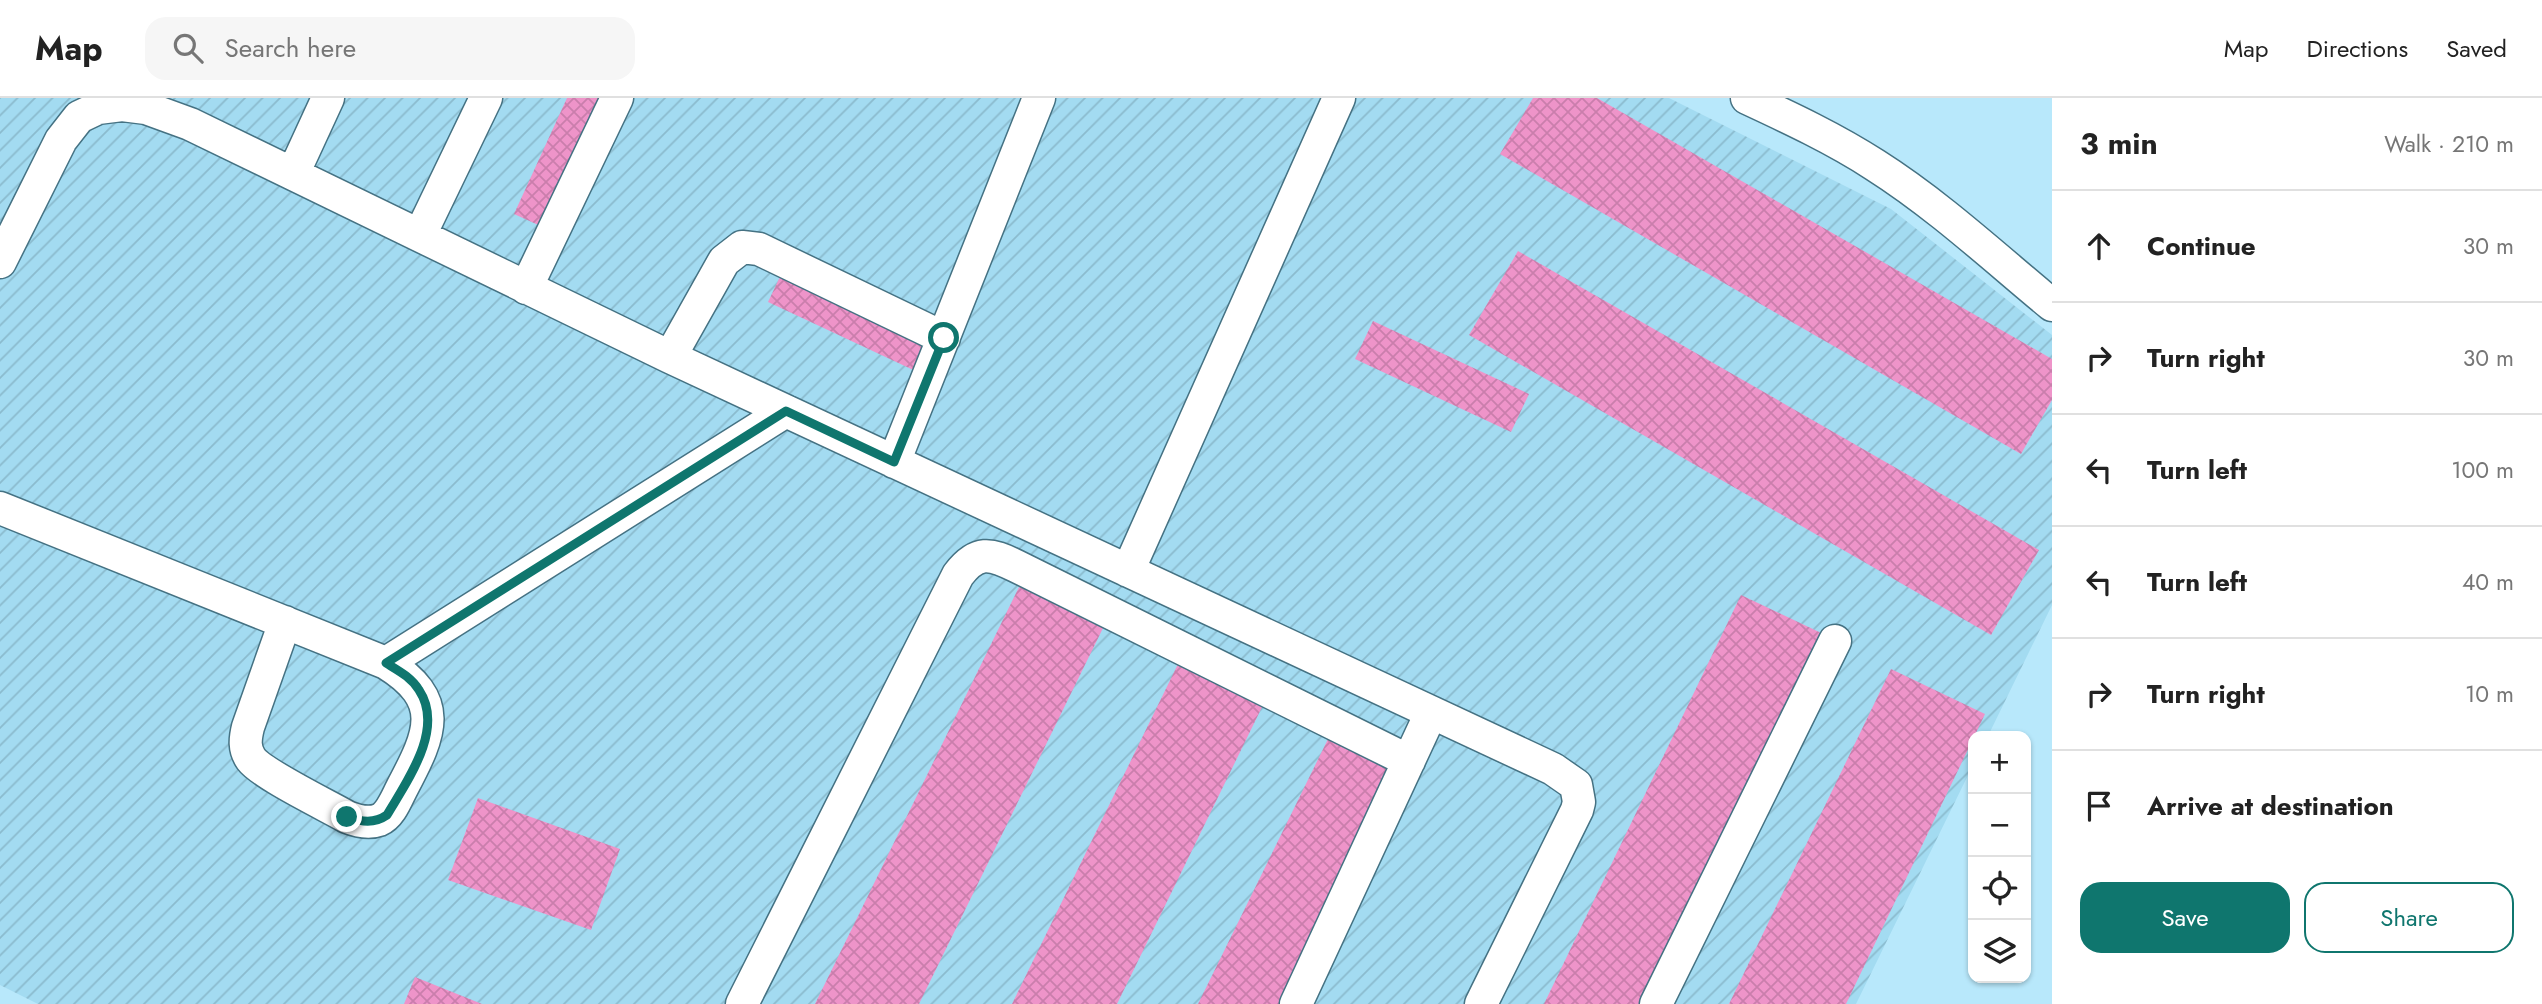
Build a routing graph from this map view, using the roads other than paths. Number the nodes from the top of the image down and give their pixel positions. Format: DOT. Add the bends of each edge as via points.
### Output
graph roads {
  1 [pos="328,98"];
  2 [pos="486,98"];
  3 [pos="617,98"];
  4 [pos="1040,98"];
  5 [pos="1339,98"];
  6 [pos="1747,98"];
  7 [pos="293,174"];
  8 [pos="420,235"];
  9 [pos="0,262"];
  10 [pos="526,288"];
  11 [pos="2052,305"];
  12 [pos="944,338"];
  13 [pos="670,357"];
  14 [pos="786,411"];
  15 [pos="894,462"];
  16 [pos="0,508"];
  17 [pos="1128,571"];
  18 [pos="285,622"];
  19 [pos="1835,641"];
  20 [pos="386,663"];
  21 [pos="1432,713"];
  22 [pos="1409,761"];
  23 [pos="743,1004"];
  24 [pos="1296,1004"];
  25 [pos="1481,1004"];
  26 [pos="1656,1004"];
  1 -- 7 [label="street"];
  2 -- 8 [label="street"];
  3 -- 10 [label="street"];
  4 -- 12 [label="street"];
  5 -- 17 [label="street"];
  6 -- 11 [label="street" via="1875,164"];
  7 -- 8 [label="street"];
  7 -- 9 [label="street" via="146,108 98,108 79,117 61,140"];
  8 -- 10 [label="street"];
  10 -- 13 [label="street"];
  12 -- 13 [label="street" via="759,249 742,247 724,261"];
  12 -- 15 [label="street"];
  13 -- 14 [label="street"];
  14 -- 15 [label="street"];
  14 -- 20 [label="street"];
  15 -- 17 [label="street"];
  16 -- 18 [label="street"];
  17 -- 21 [label="street"];
  18 -- 20 [label="street"];
  18 -- 20 [label="street" via="247,727 247,750 260,768 360,822 387,815 427,731 421,691"];
  19 -- 26 [label="street"];
  21 -- 22 [label="street"];
  21 -- 25 [label="street" via="1553,769 1569,778 1579,793 1573,819"];
  22 -- 23 [label="street" via="1016,566 994,556 975,558 958,575"];
  22 -- 24 [label="street"];
}
